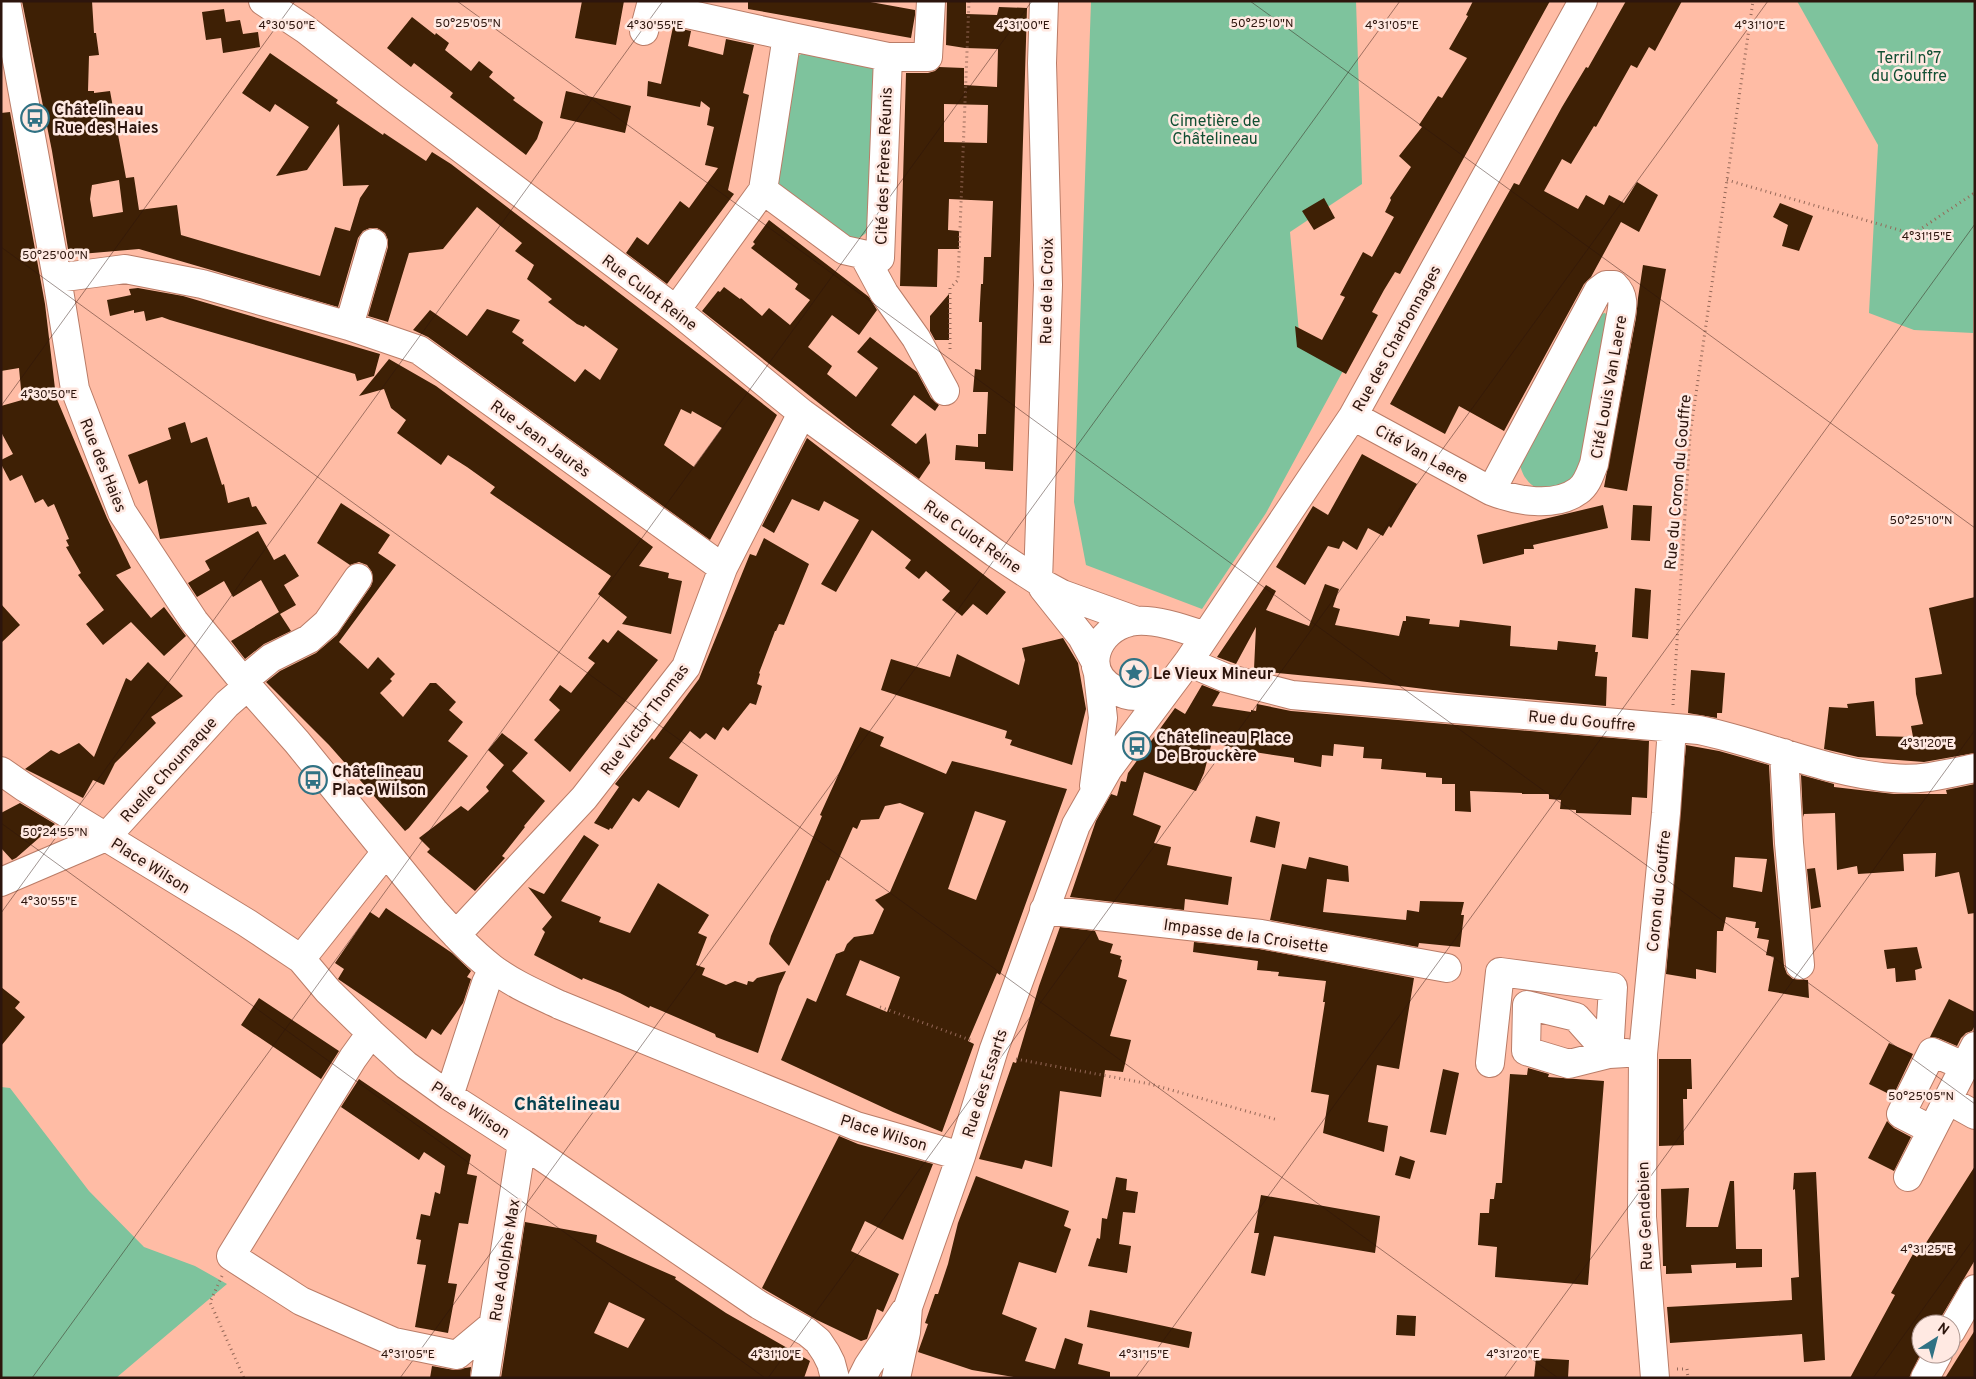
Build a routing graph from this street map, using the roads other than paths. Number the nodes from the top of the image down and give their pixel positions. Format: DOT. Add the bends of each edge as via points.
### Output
graph roads {
  1 [pos="6,1"];
  2 [pos="263,1"];
  3 [pos="931,1"];
  4 [pos="1044,1"];
  5 [pos="1583,1"];
  6 [pos="649,13"];
  7 [pos="787,36"];
  8 [pos="888,57"];
  9 [pos="763,190"];
  10 [pos="373,243"];
  11 [pos="863,254"];
  12 [pos="57,278"];
  13 [pos="676,310"];
  14 [pos="349,326"];
  15 [pos="940,382"];
  16 [pos="802,413"];
  17 [pos="1353,416"];
  18 [pos="1491,490"];
  19 [pos="723,568"];
  20 [pos="358,578"];
  21 [pos="1038,581"];
  22 [pos="1137,621"];
  23 [pos="1205,636"];
  24 [pos="1188,662"];
  25 [pos="1096,668"];
  26 [pos="245,683"];
  27 [pos="1169,687"];
  28 [pos="1672,728"];
  29 [pos="1784,753"];
  30 [pos="1975,768"];
  31 [pos="1,771"];
  32 [pos="1093,795"];
  33 [pos="106,837"];
  34 [pos="386,852"];
  35 [pos="1,882"];
  36 [pos="1044,910"];
  37 [pos="456,935"];
  38 [pos="301,960"];
  39 [pos="1800,965"];
  40 [pos="1447,968"];
  41 [pos="493,969"];
  42 [pos="371,1033"];
  43 [pos="1643,1054"];
  44 [pos="1969,1056"];
  45 [pos="1490,1063"];
  46 [pos="449,1096"];
  47 [pos="1948,1100"];
  48 [pos="1975,1115"];
  49 [pos="1932,1130"];
  50 [pos="522,1143"];
  51 [pos="960,1156"];
  52 [pos="1908,1177"];
  53 [pos="1975,1289"];
  54 [pos="908,1307"];
  55 [pos="1961,1314"];
  56 [pos="493,1325"];
  57 [pos="1933,1364"];
  58 [pos="831,1365"];
  59 [pos="485,1378"];
  60 [pos="814,1378"];
  61 [pos="862,1378"];
  62 [pos="896,1378"];
  63 [pos="1655,1378"];
  64 [pos="1925,1378"];
  1 -- 12 [label="street, Rue des Haies"];
  2 -- 13 [label="street, Rue Culot Reine" via="305,29"];
  3 -- 8 [label="street" via="928,57"];
  4 -- 21 [label="street, Rue de la Croix" via="1042,63 1048,285"];
  5 -- 17 [label="street, Rue des Charbonnages"];
  6 -- 7 [label="street"];
  7 -- 8 [label="street"];
  7 -- 9 [label="street"];
  8 -- 11 [label="street, Cité des Frères Réunis" via="880,258"];
  9 -- 11 [label="street, Cité des Frères Réunis" via="844,250"];
  9 -- 13 [label="street"];
  10 -- 14 [label="street"];
  11 -- 15 [label="street"];
  12 -- 14 [label="street, Rue Jean Jaurès" via="125,269 202,284"];
  12 -- 26 [label="street, Rue des Haies" via="75,389 122,512 194,621"];
  13 -- 16 [label="street, Rue Culot Reine"];
  14 -- 19 [label="street, Rue Jean Jaurès" via="419,350"];
  16 -- 19 [label="street, Rue Victor Thomas"];
  16 -- 21 [label="street, Rue Culot Reine"];
  17 -- 18 [label="street, Cité Van Laere"];
  17 -- 23 [label="street, Rue des Charbonnages"];
  18 -- 18 [label="street, Cité Louis Van Laere" via="1511,499 1540,501 1564,498 1587,482 1594,464 1623,301 1614,285 1606,285 1598,291"];
  19 -- 37 [label="street, Rue Victor Thomas" via="686,667 584,798"];
  20 -- 26 [label="street, Ruelle Choumaque" via="327,623 309,639 271,658"];
  21 -- 22 [label="street" via="1062,594"];
  21 -- 25 [label="street" via="1082,637"];
  22 -- 23 [label="street"];
  22 -- 25 [label="street" via="1123,624 1109,633 1097,650"];
  23 -- 24 [label="street, Rue des Charbonnages"];
  24 -- 27 [label="street, Rue des Charbonnages"];
  24 -- 28 [label="street, Rue du Gouffre" via="1226,678 1292,695"];
  25 -- 27 [label="street" via="1104,684 1120,693 1132,696"];
  25 -- 32 [label="street" via="1103,718"];
  26 -- 33 [label="street, Ruelle Choumaque"];
  26 -- 34 [label="street, Place Wilson"];
  27 -- 32 [label="street, Rue des Essarts" via="1108,769"];
  28 -- 29 [label="street, Rue du Gouffre" via="1723,735"];
  28 -- 43 [label="street, Coron du Gouffre"];
  29 -- 30 [label="street, Rue du Gouffre" via="1851,772 1892,779 1932,778"];
  29 -- 39 [label="street"];
  31 -- 33 [label="street, Place Wilson"];
  32 -- 36 [label="street, Rue des Essarts" via="1076,825"];
  33 -- 35 [label="street, Ruelle Choumaque"];
  33 -- 38 [label="street, Place Wilson"];
  34 -- 37 [label="street, Place Wilson"];
  34 -- 38 [label="street"];
  36 -- 40 [label="street, Impasse de la Croisette" via="1261,934"];
  36 -- 51 [label="street, Rue des Essarts"];
  37 -- 41 [label="street, Place Wilson"];
  38 -- 42 [label="street, Place Wilson"];
  41 -- 46 [label="street"];
  41 -- 51 [label="street, Place Wilson" via="560,1005 856,1126"];
  42 -- 46 [label="street, Place Wilson" via="406,1065"];
  42 -- 56 [label="street" via="352,1058 231,1256 301,1301 394,1342 457,1355"];
  43 -- 45 [label="street" via="1609,1054 1613,987 1500,972"];
  43 -- 63 [label="street, Rue Gendebien" via="1642,1217"];
  44 -- 47 [label="street"];
  44 -- 49 [label="street" via="1932,1052 1927,1061 1901,1114"];
  46 -- 50 [label="street, Place Wilson"];
  47 -- 48 [label="street"];
  47 -- 49 [label="street"];
  49 -- 52 [label="street"];
  50 -- 56 [label="street, Rue Adolphe Max"];
  50 -- 58 [label="street, Place Wilson" via="759,1305 807,1332 818,1341"];
  51 -- 54 [label="street, Rue des Essarts"];
  53 -- 55 [label="street"];
  54 -- 61 [label="street"];
  54 -- 62 [label="street, Rue des Essarts"];
  56 -- 59 [label="street, Rue Adolphe Max"];
  57 -- 64 [label="street"];
  58 -- 60 [label="street"];
}
